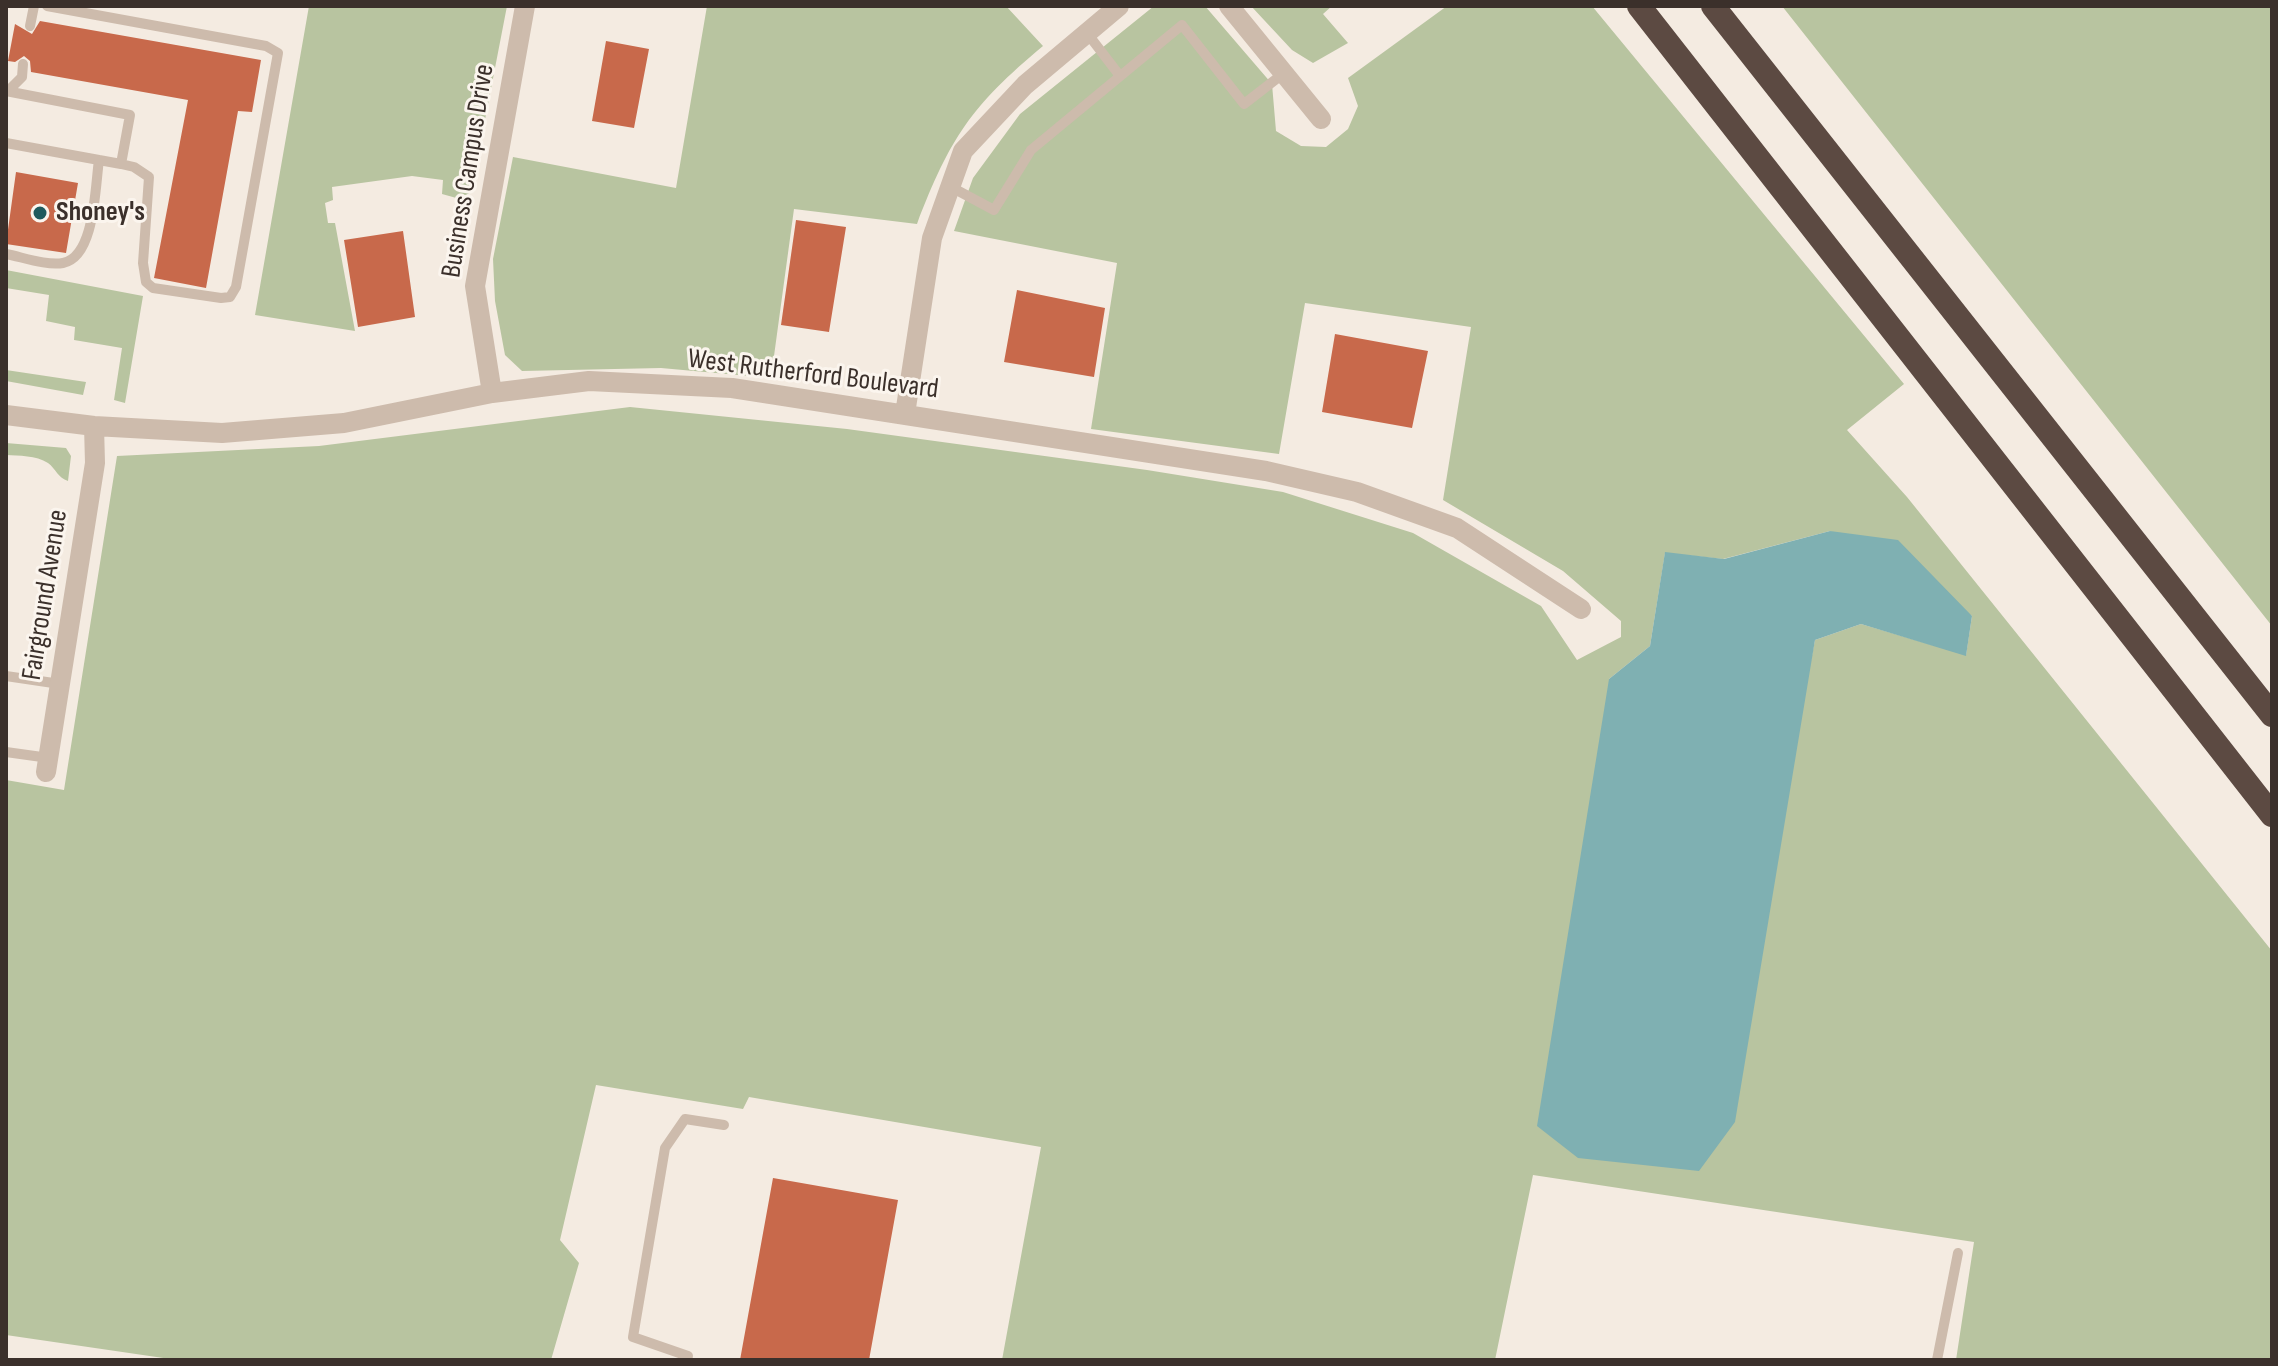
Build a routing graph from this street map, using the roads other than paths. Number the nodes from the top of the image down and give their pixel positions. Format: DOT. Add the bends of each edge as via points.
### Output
graph roads {
  1 [pos="34,6"];
  2 [pos="47,6"];
  3 [pos="525,6"];
  4 [pos="1119,6"];
  5 [pos="1229,6"];
  6 [pos="1639,6"];
  7 [pos="1713,6"];
  8 [pos="30,26"];
  9 [pos="1087,33"];
  10 [pos="23,64"];
  11 [pos="1284,73"];
  12 [pos="1120,76"];
  13 [pos="7,91"];
  14 [pos="1321,119"];
  15 [pos="6,143"];
  16 [pos="99,160"];
  17 [pos="121,164"];
  18 [pos="951,187"];
  19 [pos="6,254"];
  20 [pos="492,393"];
  21 [pos="905,414"];
  22 [pos="6,415"];
  23 [pos="94,426"];
  24 [pos="1581,609"];
  25 [pos="7,676"];
  26 [pos="60,684"];
  27 [pos="6,688"];
  28 [pos="2272,715"];
  29 [pos="6,752"];
  30 [pos="48,765"];
  31 [pos="2272,815"];
  32 [pos="724,1125"];
  33 [pos="1958,1253"];
  34 [pos="688,1356"];
  35 [pos="1937,1360"];
  1 -- 8 [label="lane"];
  2 -- 17 [label="lane" via="266,46 278,53 230,297 153,288 146,282 149,177"];
  3 -- 20 [label="street, Business Campus Drive" via="475,286"];
  4 -- 9 [label="street"];
  5 -- 11 [label="street"];
  6 -- 31 [label="highway"];
  7 -- 28 [label="highway"];
  9 -- 12 [label="lane"];
  9 -- 18 [label="street" via="1025,85 963,151"];
  10 -- 13 [label="lane" via="22,77"];
  11 -- 12 [label="lane" via="1244,104 1182,25"];
  11 -- 14 [label="street"];
  12 -- 18 [label="lane" via="1031,150 994,210"];
  13 -- 17 [label="lane" via="130,115"];
  15 -- 16 [label="lane"];
  16 -- 17 [label="lane"];
  16 -- 19 [label="lane" via="87,243 75,258 62,263"];
  18 -- 21 [label="street" via="932,238"];
  20 -- 21 [label="street, West Rutherford Boulevard" via="589,381 732,388"];
  20 -- 23 [label="street, West Rutherford Boulevard" via="329,424 222,433"];
  21 -- 24 [label="street, West Rutherford Boulevard" via="1266,471 1357,492 1457,528"];
  22 -- 23 [label="street, West Rutherford Boulevard"];
  23 -- 26 [label="street, Fairground Avenue" via="95,463"];
  25 -- 26 [label="lane"];
  25 -- 27 [label="lane"];
  26 -- 30 [label="street, Fairground Avenue"];
  29 -- 30 [label="lane"];
  32 -- 34 [label="lane" via="685,1119 665,1148 633,1337"];
  33 -- 35 [label="lane"];
}
